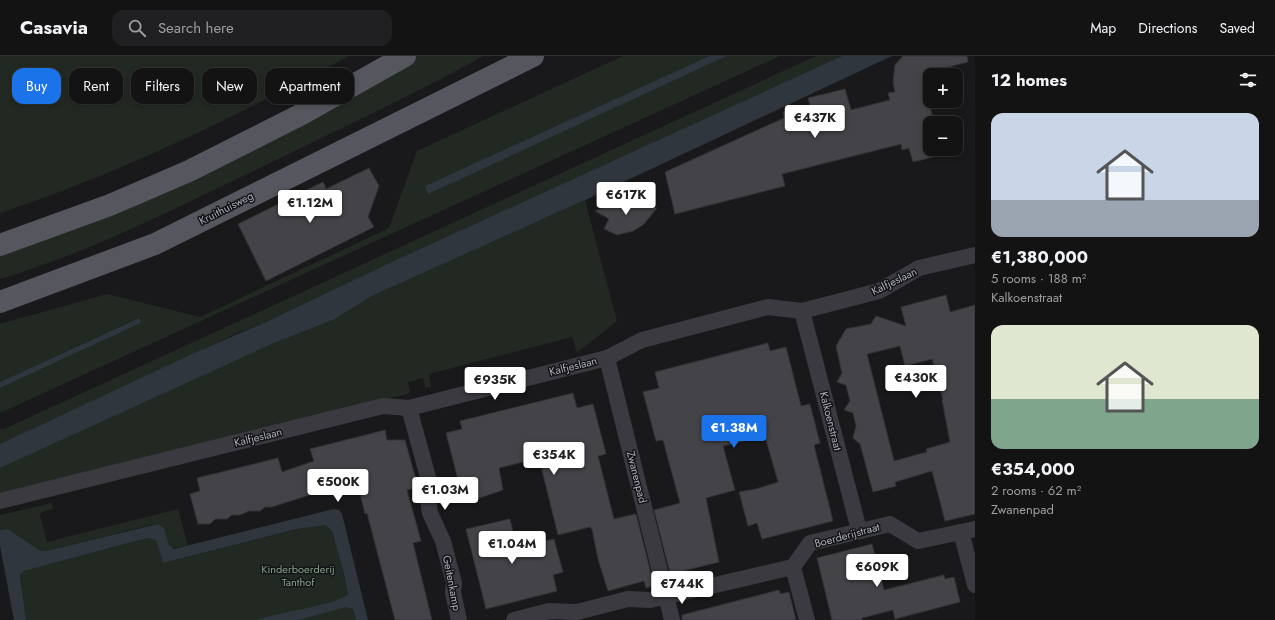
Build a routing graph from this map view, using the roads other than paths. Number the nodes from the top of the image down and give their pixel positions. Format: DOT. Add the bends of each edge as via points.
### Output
graph roads {
  1 [pos="405,56"];
  2 [pos="532,56"];
  3 [pos="0,245"];
  4 [pos="975,255"];
  5 [pos="0,302"];
  6 [pos="802,311"];
  7 [pos="607,358"];
  8 [pos="409,408"];
  9 [pos="0,501"];
  10 [pos="859,530"];
  11 [pos="968,531"];
  12 [pos="793,567"];
  13 [pos="975,585"];
  14 [pos="666,597"];
  15 [pos="459,620"];
  16 [pos="514,620"];
  17 [pos="672,620"];
  18 [pos="807,620"];
  1 -- 3 [label="main road" via="302,114 189,171 110,205"];
  2 -- 5 [label="main road, Kruithuisweg" via="155,244"];
  4 -- 6 [label="street, Kalfjeslaan" via="919,268 879,291"];
  6 -- 7 [label="street, Kalfjeslaan" via="768,307 642,340"];
  6 -- 10 [label="street, Kalkoenstraat"];
  7 -- 8 [label="street, Kalfjeslaan"];
  7 -- 14 [label="street, Zwanenpad"];
  8 -- 9 [label="street, Kalfjeslaan" via="383,406"];
  8 -- 15 [label="street, Geitenkamp" via="431,488 428,500 430,513 443,541 454,583 453,593"];
  10 -- 11 [label="street, Boerderijstraat" via="890,524 918,541"];
  10 -- 12 [label="street, Boerderijstraat" via="810,543"];
  11 -- 13 [label="street"];
  12 -- 14 [label="street"];
  12 -- 18 [label="street"];
  14 -- 16 [label="street" via="650,600 628,599 576,612 549,611"];
  14 -- 17 [label="street, Zwanenpad"];
}
